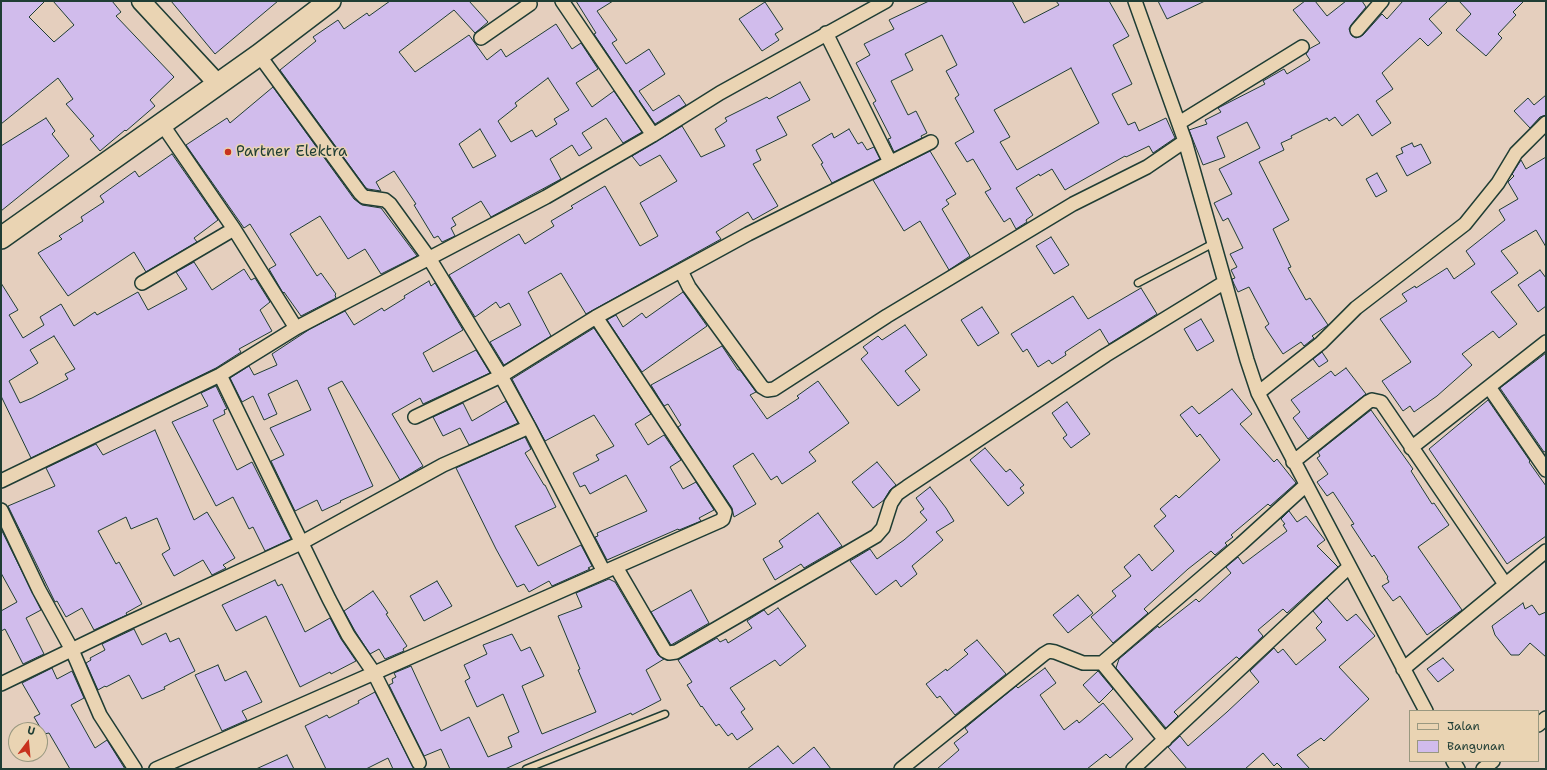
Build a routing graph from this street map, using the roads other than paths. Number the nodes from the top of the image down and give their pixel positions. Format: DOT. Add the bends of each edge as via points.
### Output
graph roads {
  1 [pos="142,1"];
  2 [pos="330,1"];
  3 [pos="562,1"];
  4 [pos="886,1"];
  5 [pos="1135,1"];
  6 [pos="1382,1"];
  7 [pos="532,2"];
  8 [pos="1356,30"];
  9 [pos="826,33"];
  10 [pos="481,38"];
  11 [pos="1302,47"];
  12 [pos="258,55"];
  13 [pos="218,83"];
  14 [pos="1546,122"];
  15 [pos="1179,123"];
  16 [pos="162,124"];
  17 [pos="653,135"];
  18 [pos="1185,141"];
  19 [pos="931,142"];
  20 [pos="890,162"];
  21 [pos="234,229"];
  22 [pos="1,238"];
  23 [pos="1214,243"];
  24 [pos="429,258"];
  25 [pos="681,271"];
  26 [pos="1225,282"];
  27 [pos="142,283"];
  28 [pos="1138,284"];
  29 [pos="596,317"];
  30 [pos="296,328"];
  31 [pos="1546,342"];
  32 [pos="220,375"];
  33 [pos="501,376"];
  34 [pos="1489,387"];
  35 [pos="1258,393"];
  36 [pos="415,417"];
  37 [pos="529,427"];
  38 [pos="1411,448"];
  39 [pos="1294,462"];
  40 [pos="1546,470"];
  41 [pos="1,481"];
  42 [pos="1306,485"];
  43 [pos="1,510"];
  44 [pos="301,543"];
  45 [pos="1546,551"];
  46 [pos="1349,567"];
  47 [pos="610,570"];
  48 [pos="1505,584"];
  49 [pos="72,650"];
  50 [pos="1102,663"];
  51 [pos="1403,669"];
  52 [pos="374,674"];
  53 [pos="1,684"];
  54 [pos="1425,710"];
  55 [pos="664,714"];
  56 [pos="1164,740"];
  57 [pos="1492,762"];
  58 [pos="419,763"];
  59 [pos="135,769"];
  60 [pos="156,769"];
  61 [pos="526,769"];
  62 [pos="901,769"];
  63 [pos="1133,769"];
  64 [pos="1483,769"];
  1 -- 13 [label="main road"];
  2 -- 12 [label="highway"];
  3 -- 17 [label="street"];
  4 -- 9 [label="street"];
  5 -- 15 [label="street"];
  6 -- 8 [label="street"];
  7 -- 10 [label="street"];
  9 -- 17 [label="street" via="720,93"];
  9 -- 20 [label="street"];
  11 -- 15 [label="street"];
  12 -- 13 [label="highway"];
  12 -- 24 [label="street" via="360,193 364,197 385,200 390,204"];
  13 -- 16 [label="highway"];
  14 -- 35 [label="street" via="1516,153 1498,183 1465,224 1356,308 1321,343"];
  15 -- 18 [label="street"];
  16 -- 21 [label="street"];
  16 -- 22 [label="highway"];
  17 -- 24 [label="street" via="546,197"];
  18 -- 23 [label="street"];
  18 -- 25 [label="street" via="1147,167 1073,204 887,316 774,390 762,387 689,287"];
  19 -- 20 [label="street"];
  20 -- 25 [label="street"];
  21 -- 27 [label="street"];
  21 -- 30 [label="street"];
  23 -- 26 [label="street"];
  23 -- 28 [label="lane"];
  24 -- 30 [label="street"];
  24 -- 33 [label="street"];
  25 -- 29 [label="street"];
  26 -- 35 [label="street"];
  26 -- 47 [label="street" via="1106,355 897,494 883,528 876,536 676,652 665,651"];
  29 -- 33 [label="street"];
  29 -- 47 [label="street" via="725,512 720,521"];
  30 -- 32 [label="street"];
  31 -- 34 [label="street"];
  32 -- 41 [label="street"];
  32 -- 44 [label="street"];
  33 -- 36 [label="street"];
  33 -- 37 [label="street"];
  34 -- 38 [label="street"];
  34 -- 40 [label="street"];
  35 -- 39 [label="street"];
  37 -- 44 [label="street" via="443,465"];
  37 -- 47 [label="street"];
  38 -- 39 [label="street" via="1381,402 1372,400"];
  38 -- 48 [label="street"];
  39 -- 42 [label="street"];
  42 -- 46 [label="street"];
  42 -- 50 [label="street"];
  43 -- 49 [label="street" via="39,590"];
  44 -- 49 [label="street"];
  44 -- 52 [label="street" via="348,635"];
  45 -- 48 [label="street"];
  46 -- 51 [label="street"];
  46 -- 56 [label="street"];
  47 -- 52 [label="street"];
  48 -- 51 [label="street"];
  49 -- 53 [label="street"];
  49 -- 59 [label="street" via="100,715"];
  50 -- 56 [label="street"];
  50 -- 62 [label="street" via="1083,663 1049,651"];
  51 -- 54 [label="street"];
  52 -- 58 [label="street"];
  52 -- 60 [label="street"];
  55 -- 61 [label="lane"];
  56 -- 63 [label="street"];
  57 -- 64 [label="street"];
}
